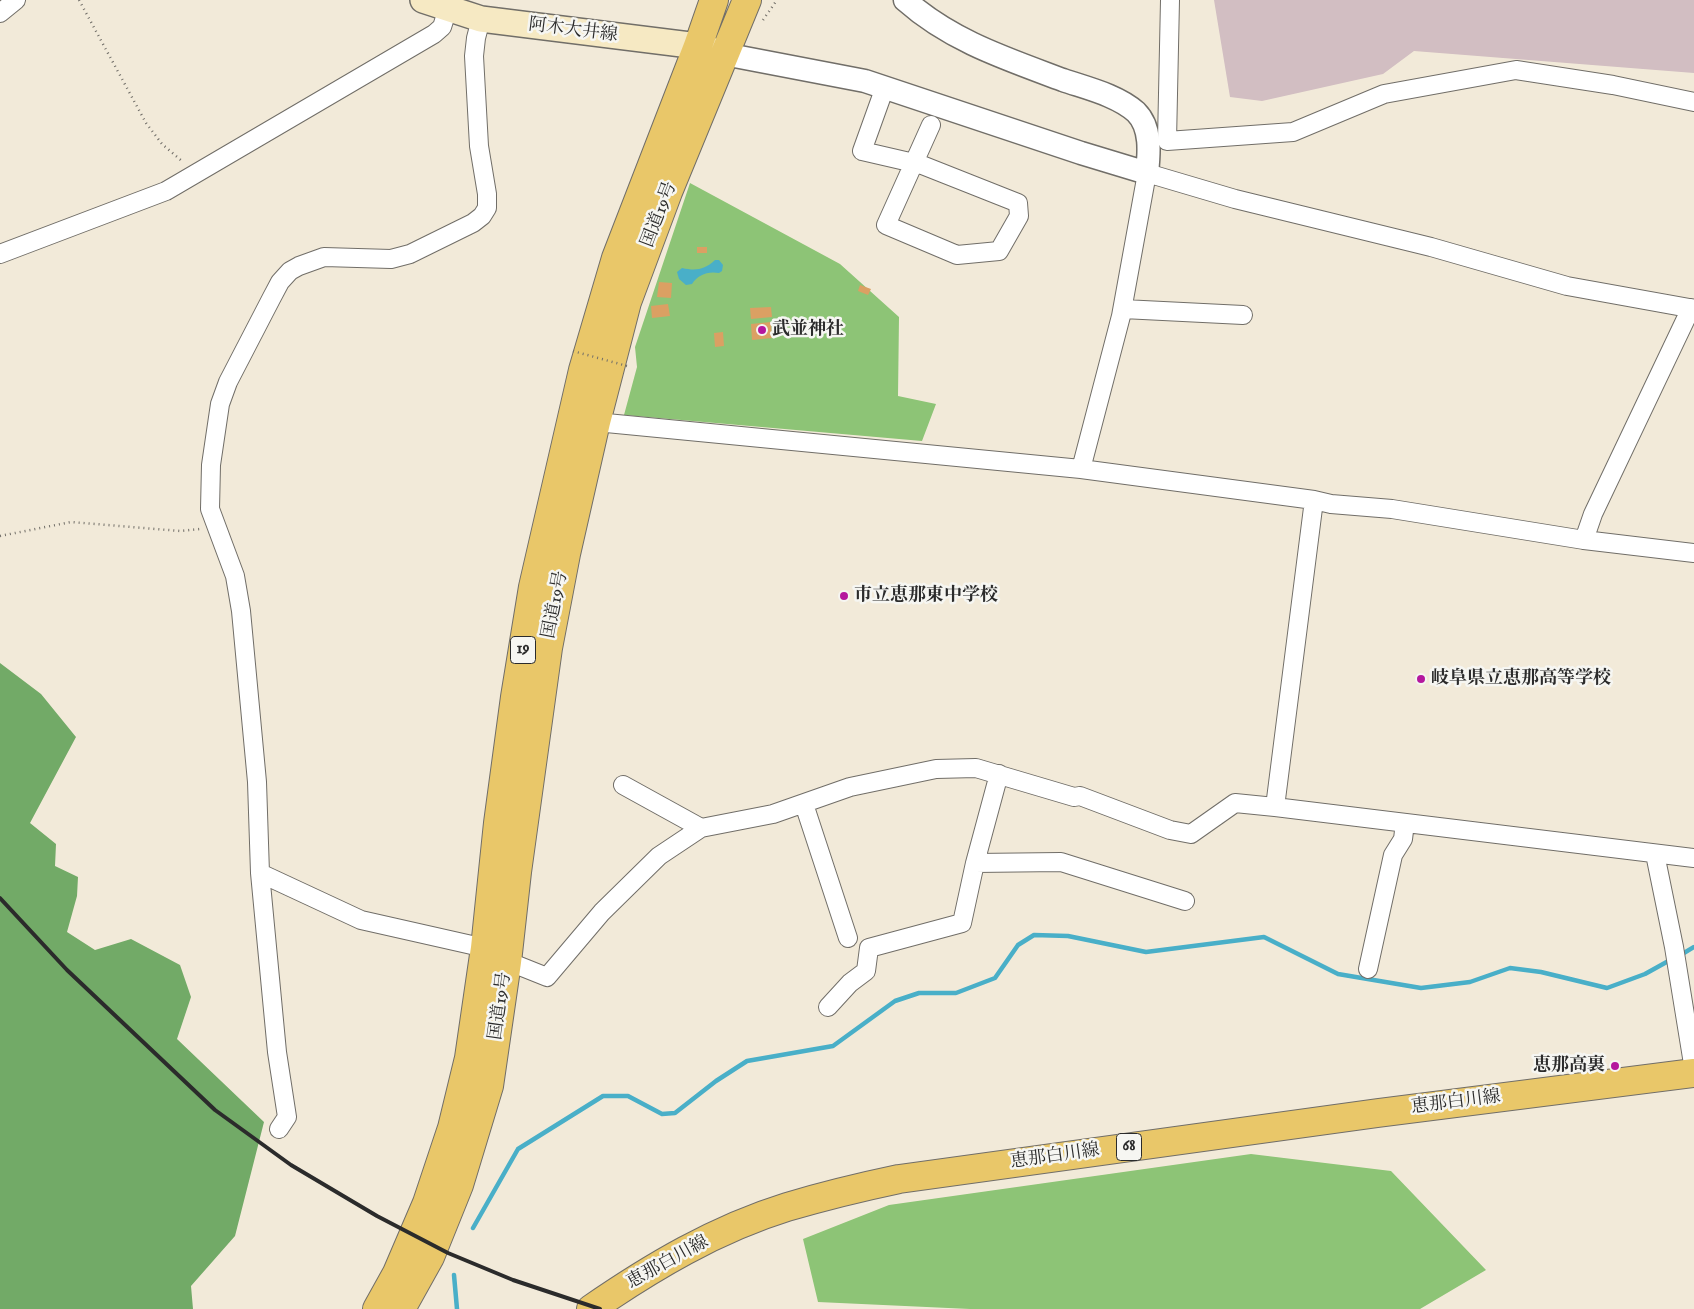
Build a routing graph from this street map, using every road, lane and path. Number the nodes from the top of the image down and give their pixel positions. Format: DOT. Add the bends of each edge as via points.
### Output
graph roads {
  1 [pos="16,0"];
  2 [pos="79,0"];
  3 [pos="423,0"];
  4 [pos="714,0"];
  5 [pos="747,0"];
  6 [pos="905,0"];
  7 [pos="1170,0"];
  8 [pos="448,8"];
  9 [pos="0,13"];
  10 [pos="481,19"];
  11 [pos="698,46"];
  12 [pos="724,54"];
  13 [pos="885,87"];
  14 [pos="1694,102"];
  15 [pos="931,125"];
  16 [pos="914,163"];
  17 [pos="1147,173"];
  18 [pos="194,174"];
  19 [pos="0,254"];
  20 [pos="1123,309"];
  21 [pos="1692,309"];
  22 [pos="1243,315"];
  23 [pos="573,351"];
  24 [pos="627,366"];
  25 [pos="596,422"];
  26 [pos="1081,469"];
  27 [pos="1314,500"];
  28 [pos="217,526"];
  29 [pos="0,536"];
  30 [pos="1584,540"];
  31 [pos="1694,554"];
  32 [pos="999,774"];
  33 [pos="623,785"];
  34 [pos="804,804"];
  35 [pos="1275,807"];
  36 [pos="1405,823"];
  37 [pos="701,828"];
  38 [pos="1655,854"];
  39 [pos="1694,858"];
  40 [pos="975,863"];
  41 [pos="260,873"];
  42 [pos="1185,901"];
  43 [pos="848,938"];
  44 [pos="485,948"];
  45 [pos="507,962"];
  46 [pos="1368,969"];
  47 [pos="828,1007"];
  48 [pos="1694,1072"];
  49 [pos="279,1129"];
  50 [pos="378,1309"];
  51 [pos="401,1309"];
  52 [pos="591,1309"];
  1 -- 9 [label="street"];
  2 -- 18 [label="path" via="150,129"];
  3 -- 8 [label="main road, 阿木大井線"];
  4 -- 11 [label="main road, 国道19号 / 19"];
  5 -- 12 [label="main road, 国道19号 / 19"];
  6 -- 17 [label="street" via="941,27 974,45 1127,106 1138,116 1147,134 1150,153"];
  7 -- 14 [label="street" via="1166,141 1293,132 1384,94 1516,70"];
  8 -- 10 [label="main road, 阿木大井線"];
  8 -- 18 [label="street" via="442,27 434,34"];
  10 -- 11 [label="main road, 阿木大井線"];
  10 -- 28 [label="street" via="474,56 479,146 487,208 473,223 410,254 392,259 324,257 290,271 280,282 228,382 220,404 210,465 210,509"];
  11 -- 12 [label="main road, 阿木大井線"];
  11 -- 44 [label="main road, 国道19号 / 19" via="616,258 584,370 533,587 498,823"];
  12 -- 13 [label="street" via="865,80"];
  12 -- 25 [label="main road, 国道19号 / 19" via="628,302"];
  13 -- 16 [label="street" via="862,151"];
  13 -- 17 [label="street" via="1081,154"];
  15 -- 16 [label="street"];
  16 -- 16 [label="street" via="1018,203 1019,216 999,251 957,255 886,225"];
  17 -- 20 [label="street"];
  17 -- 21 [label="street" via="1567,286"];
  18 -- 19 [label="street" via="166,191"];
  20 -- 22 [label="street"];
  20 -- 26 [label="street"];
  21 -- 30 [label="street" via="1593,514"];
  23 -- 24 [label="path, bridge"];
  25 -- 26 [label="street"];
  25 -- 45 [label="main road, 国道19号 / 19" via="548,648"];
  26 -- 27 [label="street"];
  27 -- 30 [label="street" via="1392,509"];
  27 -- 35 [label="street"];
  28 -- 29 [label="path" via="180,532 71,522"];
  28 -- 41 [label="street" via="235,576 241,610 257,782"];
  30 -- 31 [label="street"];
  32 -- 34 [label="street" via="976,768 936,769 850,787"];
  32 -- 35 [label="street" via="1080,796 1170,830 1191,834 1235,803"];
  32 -- 40 [label="street"];
  33 -- 37 [label="street"];
  34 -- 37 [label="street" via="773,814"];
  34 -- 43 [label="street"];
  35 -- 36 [label="street"];
  36 -- 38 [label="street"];
  36 -- 46 [label="street" via="1403,839 1393,855"];
  37 -- 45 [label="street" via="659,856 602,912 547,977"];
  38 -- 39 [label="street"];
  38 -- 48 [label="street" via="1674,946"];
  40 -- 42 [label="street" via="1061,862"];
  40 -- 47 [label="street" via="962,923 869,948 866,971"];
  41 -- 44 [label="street" via="361,920"];
  41 -- 49 [label="street" via="277,1052 287,1117"];
  44 -- 50 [label="main road, 国道19号 / 19" via="468,1058 452,1128 427,1203 398,1273"];
  45 -- 51 [label="main road, 国道19号 / 19" via="489,1086 459,1185 430,1257"];
  48 -- 52 [label="main road, 恵那白川線 / 68" via="899,1179 786,1207 736,1227 673,1256"];
}
